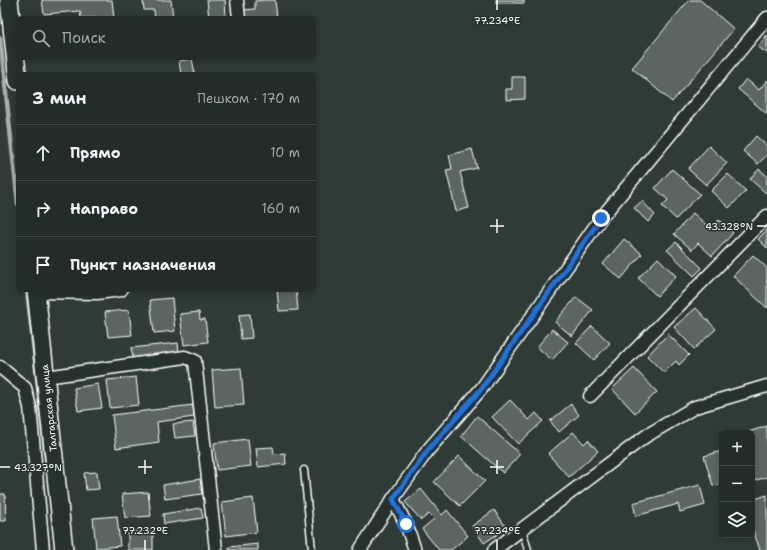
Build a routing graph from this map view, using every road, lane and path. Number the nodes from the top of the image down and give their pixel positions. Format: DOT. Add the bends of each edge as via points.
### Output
graph roads {
  1 [pos="9,0"];
  2 [pos="237,0"];
  3 [pos="239,16"];
  4 [pos="767,18"];
  5 [pos="16,50"];
  6 [pos="17,60"];
  7 [pos="18,72"];
  8 [pos="767,216"];
  9 [pos="36,292"];
  10 [pos="66,292"];
  11 [pos="105,292"];
  12 [pos="0,367"];
  13 [pos="46,377"];
  14 [pos="767,386"];
  15 [pos="590,396"];
  16 [pos="304,470"];
  17 [pos="393,499"];
  18 [pos="522,529"];
  19 [pos="43,550"];
  20 [pos="64,550"];
  21 [pos="216,550"];
  22 [pos="312,550"];
  23 [pos="360,550"];
  24 [pos="415,550"];
  25 [pos="494,550"];
  26 [pos="528,550"];
  1 -- 5 [label="street"];
  2 -- 3 [label="street"];
  4 -- 17 [label="street" via="601,218 482,388 428,450"];
  6 -- 7 [label="street"];
  8 -- 15 [label="street"];
  9 -- 13 [label="street, Талгарская улица"];
  10 -- 11 [label="street"];
  12 -- 19 [label="street" via="25,388 30,407"];
  13 -- 20 [label="street, Талгарская улица"];
  13 -- 21 [label="street" via="185,357 195,361"];
  14 -- 18 [label="street" via="695,407 646,436"];
  16 -- 22 [label="lane"];
  17 -- 23 [label="street"];
  17 -- 24 [label="street" via="406,524"];
  18 -- 25 [label="street"];
  18 -- 26 [label="lane"];
}
